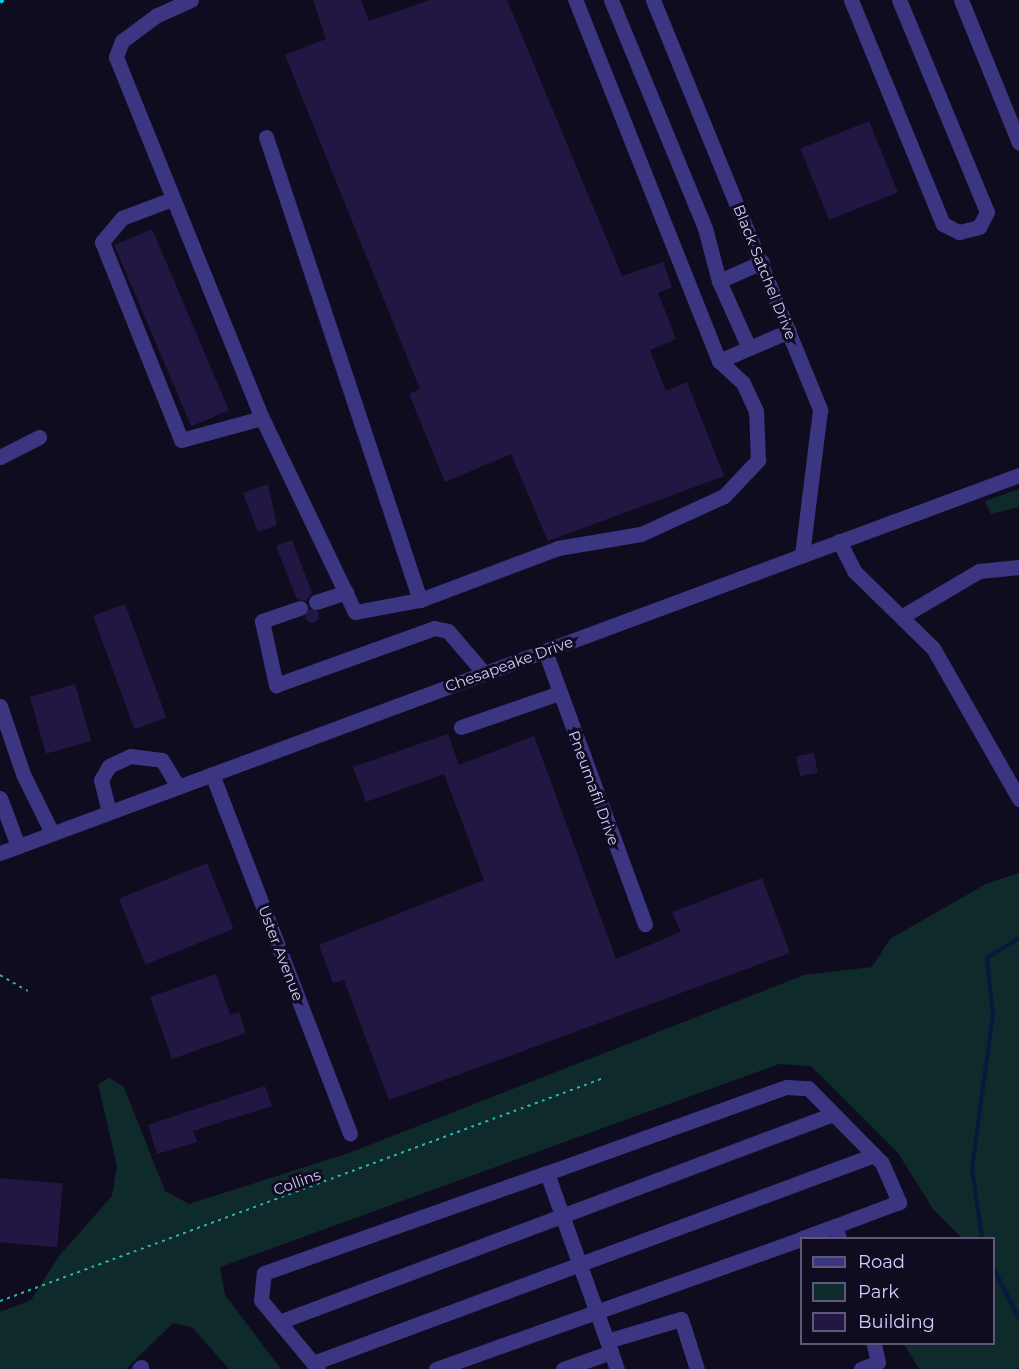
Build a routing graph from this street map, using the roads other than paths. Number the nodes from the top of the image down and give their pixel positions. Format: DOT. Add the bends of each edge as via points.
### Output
graph roads {
  1 [pos="191,0"];
  2 [pos="575,0"];
  3 [pos="611,0"];
  4 [pos="653,0"];
  5 [pos="851,0"];
  6 [pos="898,0"];
  7 [pos="961,0"];
  8 [pos="266,137"];
  9 [pos="1019,142"];
  10 [pos="172,199"];
  11 [pos="762,262"];
  12 [pos="719,281"];
  13 [pos="789,332"];
  14 [pos="749,348"];
  15 [pos="719,361"];
  16 [pos="262,418"];
  17 [pos="39,438"];
  18 [pos="0,457"];
  19 [pos="1019,475"];
  20 [pos="839,541"];
  21 [pos="802,555"];
  22 [pos="1019,567"];
  23 [pos="346,592"];
  24 [pos="420,600"];
  25 [pos="316,602"];
  26 [pos="300,608"];
  27 [pos="901,617"];
  28 [pos="545,651"];
  29 [pos="484,674"];
  30 [pos="559,693"];
  31 [pos="0,706"];
  32 [pos="461,727"];
  33 [pos="212,774"];
  34 [pos="178,787"];
  35 [pos="0,798"];
  36 [pos="1019,799"];
  37 [pos="109,812"];
  38 [pos="52,834"];
  39 [pos="18,846"];
  40 [pos="0,853"];
  41 [pos="645,924"];
  42 [pos="833,1114"];
  43 [pos="350,1133"];
  44 [pos="874,1155"];
  45 [pos="547,1173"];
  46 [pos="563,1219"];
  47 [pos="837,1233"];
  48 [pos="814,1237"];
  49 [pos="800,1240"];
  50 [pos="579,1265"];
  51 [pos="596,1312"];
  52 [pos="279,1322"];
  53 [pos="874,1345"];
  54 [pos="609,1346"];
  55 [pos="316,1366"];
  56 [pos="880,1366"];
  57 [pos="436,1369"];
  58 [pos="563,1369"];
  59 [pos="617,1369"];
  60 [pos="697,1369"];
  61 [pos="861,1369"];
  1 -- 10 [label="street" via="156,15 122,41 116,57"];
  2 -- 15 [label="street"];
  3 -- 12 [label="street" via="705,228"];
  4 -- 11 [label="street, Black Satchel Drive"];
  5 -- 6 [label="street" via="943,224 959,232 979,227 987,212"];
  7 -- 9 [label="street"];
  8 -- 24 [label="street"];
  10 -- 16 [label="street"];
  10 -- 16 [label="street" via="122,218 102,242 181,440"];
  11 -- 12 [label="street"];
  11 -- 13 [label="street, Black Satchel Drive"];
  12 -- 14 [label="street"];
  13 -- 14 [label="street"];
  13 -- 21 [label="street, Black Satchel Drive" via="822,417"];
  14 -- 15 [label="street"];
  15 -- 24 [label="street" via="743,383 761,431 759,460 740,484 641,534 558,548"];
  16 -- 23 [label="street"];
  17 -- 18 [label="street"];
  19 -- 20 [label="street, Chesapeake Drive"];
  20 -- 21 [label="street, Chesapeake Drive"];
  20 -- 27 [label="street" via="854,572"];
  21 -- 28 [label="street, Chesapeake Drive"];
  22 -- 27 [label="street" via="979,571"];
  23 -- 24 [label="street" via="355,612"];
  23 -- 25 [label="street"];
  26 -- 29 [label="street" via="262,621 276,685 434,628 448,631"];
  27 -- 36 [label="street" via="933,648"];
  28 -- 29 [label="street, Chesapeake Drive"];
  28 -- 30 [label="street, Pneumafil Drive"];
  29 -- 33 [label="street, Chesapeake Drive"];
  30 -- 32 [label="street"];
  30 -- 41 [label="street, Pneumafil Drive"];
  31 -- 38 [label="street" via="23,774"];
  33 -- 34 [label="street, Chesapeake Drive"];
  33 -- 43 [label="street, Uster Avenue"];
  34 -- 37 [label="street, Chesapeake Drive"];
  34 -- 37 [label="street" via="162,760 130,756 109,766 101,780"];
  35 -- 39 [label="street"];
  37 -- 38 [label="street, Chesapeake Drive"];
  38 -- 39 [label="street, Chesapeake Drive"];
  39 -- 40 [label="street, Chesapeake Drive"];
  42 -- 44 [label="street"];
  42 -- 45 [label="street" via="808,1088 786,1087"];
  42 -- 46 [label="street"];
  44 -- 47 [label="street" via="899,1202"];
  44 -- 50 [label="street"];
  45 -- 46 [label="street"];
  45 -- 52 [label="street" via="264,1273 261,1300"];
  46 -- 50 [label="street"];
  46 -- 52 [label="street"];
  47 -- 48 [label="street"];
  49 -- 51 [label="street"];
  50 -- 51 [label="street"];
  50 -- 55 [label="street"];
  51 -- 54 [label="street"];
  51 -- 57 [label="street"];
  52 -- 55 [label="street"];
  53 -- 56 [label="street"];
  54 -- 58 [label="street"];
  54 -- 59 [label="street"];
  54 -- 60 [label="street" via="681,1318"];
  56 -- 61 [label="street"];
}
